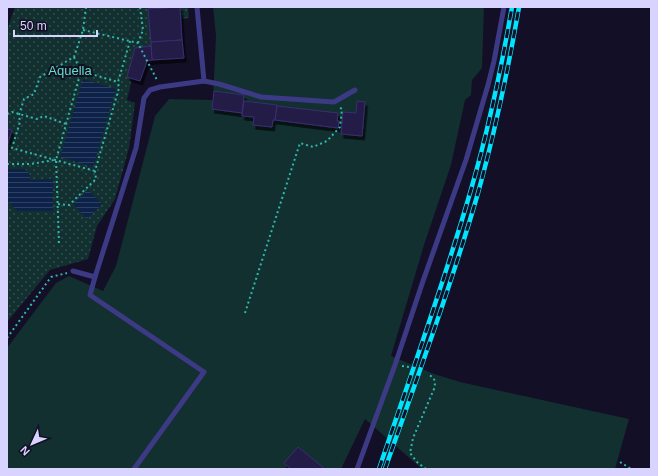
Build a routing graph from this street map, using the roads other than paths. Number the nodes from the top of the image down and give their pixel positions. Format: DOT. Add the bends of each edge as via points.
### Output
graph roads {
  1 [pos="197,7"];
  2 [pos="504,7"];
  3 [pos="204,82"];
  4 [pos="355,90"];
  5 [pos="73,271"];
  6 [pos="95,276"];
  7 [pos="134,469"];
  8 [pos="357,469"];
  1 -- 3 [label="lane"];
  2 -- 8 [label="lane" via="494,61 466,160"];
  3 -- 4 [label="lane" via="261,97 334,102"];
  3 -- 6 [label="lane" via="160,87 150,90 144,98 136,148"];
  5 -- 6 [label="lane"];
  6 -- 7 [label="lane" via="90,295 204,372"];
}
